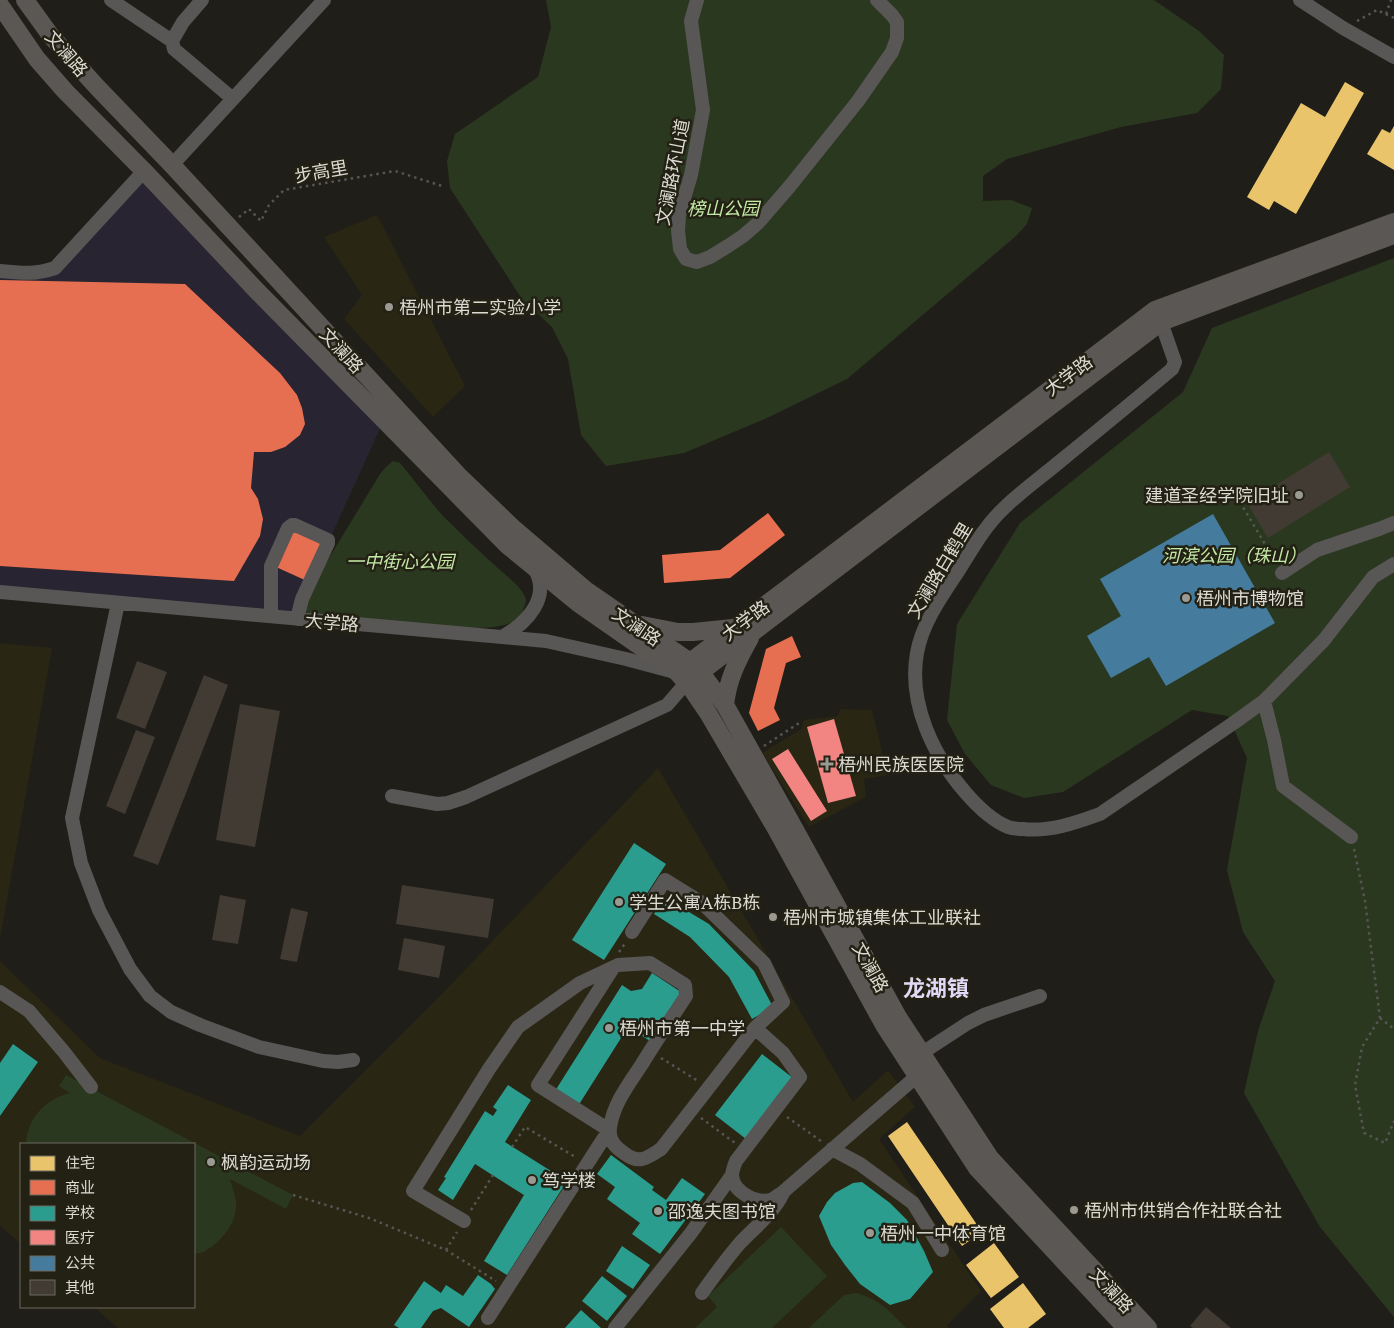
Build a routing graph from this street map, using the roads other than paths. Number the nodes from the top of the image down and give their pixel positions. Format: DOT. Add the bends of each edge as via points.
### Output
graph roads {
  1 [pos="25,0"];
  2 [pos="111,0"];
  3 [pos="202,0"];
  4 [pos="324,0"];
  5 [pos="696,0"];
  6 [pos="877,0"];
  7 [pos="1300,0"];
  8 [pos="0,6"];
  9 [pos="172,41"];
  10 [pos="1394,57"];
  11 [pos="233,99"];
  12 [pos="172,165"];
  13 [pos="144,172"];
  14 [pos="1394,222"];
  15 [pos="1394,235"];
  16 [pos="0,271"];
  17 [pos="1162,322"];
  18 [pos="1394,523"];
  19 [pos="1394,564"];
  20 [pos="533,566"];
  21 [pos="1282,573"];
  22 [pos="0,592"];
  23 [pos="118,603"];
  24 [pos="271,616"];
  25 [pos="297,619"];
  26 [pos="632,622"];
  27 [pos="736,627"];
  28 [pos="754,631"];
  29 [pos="502,637"];
  30 [pos="688,672"];
  31 [pos="1264,701"];
  32 [pos="725,705"];
  33 [pos="392,796"];
  34 [pos="1352,837"];
  35 [pos="632,932"];
  36 [pos="614,967"];
  37 [pos="0,992"];
  38 [pos="1040,996"];
  39 [pos="755,1028"];
  40 [pos="922,1053"];
  41 [pos="353,1060"];
  42 [pos="917,1076"];
  43 [pos="91,1088"];
  44 [pos="609,1130"];
  45 [pos="832,1150"];
  46 [pos="732,1175"];
  47 [pos="783,1192"];
  48 [pos="464,1221"];
  49 [pos="942,1250"];
  50 [pos="702,1293"];
  51 [pos="488,1318"];
  52 [pos="615,1328"];
  53 [pos="1126,1328"];
  54 [pos="1148,1328"];
  1 -- 12 [label="main road, 文澜路" via="97,88"];
  2 -- 9 [label="street"];
  3 -- 9 [label="street"];
  4 -- 11 [label="street"];
  5 -- 6 [label="street, 文澜路环山道" via="691,21 703,110 678,230 680,249 686,259 697,262 728,246 758,223 858,101 892,52 897,38 897,22"];
  7 -- 10 [label="street"];
  8 -- 13 [label="main road, 文澜路" via="42,66"];
  9 -- 11 [label="street" via="174,49"];
  11 -- 12 [label="street"];
  12 -- 26 [label="main road, 文澜路" via="460,477 512,528 587,591"];
  13 -- 16 [label="street" via="55,268 29,274"];
  13 -- 20 [label="main road, 文澜路" via="507,545"];
  14 -- 27 [label="main road, 大学路" via="1155,310"];
  15 -- 17 [label="main road, 大学路"];
  17 -- 28 [label="main road, 大学路"];
  17 -- 31 [label="street, 文澜路白鹤里" via="1175,362 1172,369 1003,509 976,542 937,604 923,631 917,653 917,695 923,721 945,766 973,801 1010,828 1032,830 1053,828 1100,814"];
  18 -- 21 [label="street" via="1317,550"];
  19 -- 31 [label="street, 文澜路白鹤里" via="1373,576 1324,640"];
  20 -- 29 [label="street" via="540,581 538,600 524,622"];
  20 -- 30 [label="main road, 文澜路" via="578,602"];
  22 -- 23 [label="street, 大学路"];
  23 -- 24 [label="street, 大学路"];
  23 -- 41 [label="street" via="72,818 81,863 99,910 130,969 150,996 172,1012 259,1047 323,1061"];
  24 -- 25 [label="street, 大学路"];
  24 -- 25 [label="street" via="271,566 288,528 295,525 328,540 302,599"];
  25 -- 29 [label="street, 大学路"];
  26 -- 27 [label="main road" via="678,632"];
  26 -- 30 [label="main road, 文澜路"];
  27 -- 30 [label="main road, 大学路"];
  28 -- 30 [label="main road, 大学路"];
  28 -- 32 [label="main road" via="731,675"];
  29 -- 30 [label="street, 大学路" via="546,642"];
  30 -- 32 [label="main road, 文澜路"];
  30 -- 33 [label="street" via="667,705 466,797 437,804"];
  30 -- 42 [label="main road, 文澜路" via="884,1025"];
  31 -- 34 [label="street" via="1282,786"];
  32 -- 40 [label="main road, 文澜路" via="898,1017"];
  35 -- 39 [label="street" via="665,880 702,902 764,963 783,1002"];
  36 -- 44 [label="street" via="538,1085"];
  36 -- 44 [label="street" via="650,963 685,985 686,996 616,1104"];
  36 -- 48 [label="street" via="580,983 518,1027 412,1191"];
  37 -- 43 [label="street" via="29,1011"];
  38 -- 40 [label="street" via="984,1015"];
  39 -- 44 [label="street" via="661,1149 644,1159 630,1158 611,1140"];
  39 -- 46 [label="street" via="783,1053 800,1077 736,1161"];
  40 -- 54 [label="main road, 文澜路" via="990,1158"];
  42 -- 45 [label="street"];
  42 -- 53 [label="main road, 文澜路" via="977,1168"];
  44 -- 51 [label="street"];
  45 -- 47 [label="street"];
  45 -- 49 [label="street" via="860,1164 913,1203"];
  46 -- 47 [label="street" via="734,1183 744,1194 758,1200 772,1199"];
  46 -- 52 [label="street" via="691,1233"];
  47 -- 50 [label="street" via="777,1205 740,1243"];
}
